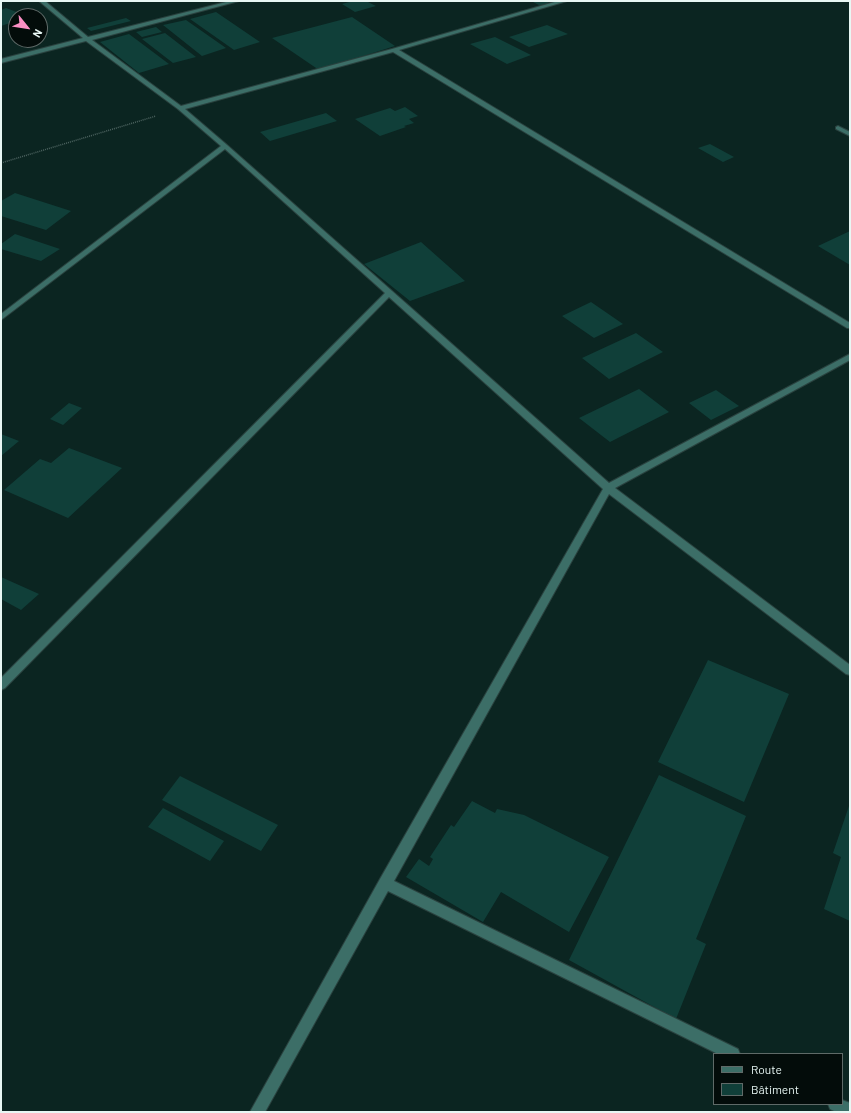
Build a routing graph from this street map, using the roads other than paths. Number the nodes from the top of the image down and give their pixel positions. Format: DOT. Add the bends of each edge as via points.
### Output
graph roads {
  1 [pos="42,1"];
  2 [pos="236,1"];
  3 [pos="564,1"];
  4 [pos="86,38"];
  5 [pos="394,50"];
  6 [pos="1,61"];
  7 [pos="180,108"];
  8 [pos="838,128"];
  9 [pos="850,134"];
  10 [pos="225,146"];
  11 [pos="389,293"];
  12 [pos="1,318"];
  13 [pos="850,326"];
  14 [pos="850,357"];
  15 [pos="608,488"];
  16 [pos="850,671"];
  17 [pos="1,685"];
  18 [pos="385,883"];
  19 [pos="731,1053"];
  20 [pos="837,1105"];
  21 [pos="850,1111"];
  22 [pos="257,1112"];
  1 -- 4 [label="street"];
  2 -- 4 [label="street"];
  3 -- 5 [label="street"];
  4 -- 6 [label="street"];
  4 -- 7 [label="street"];
  5 -- 7 [label="street"];
  5 -- 13 [label="street"];
  7 -- 10 [label="street"];
  8 -- 9 [label="street"];
  10 -- 11 [label="street"];
  10 -- 12 [label="street"];
  11 -- 15 [label="street"];
  11 -- 17 [label="street"];
  14 -- 15 [label="street"];
  15 -- 16 [label="street"];
  15 -- 18 [label="street"];
  18 -- 19 [label="street"];
  18 -- 22 [label="street"];
  20 -- 21 [label="street"];
}
